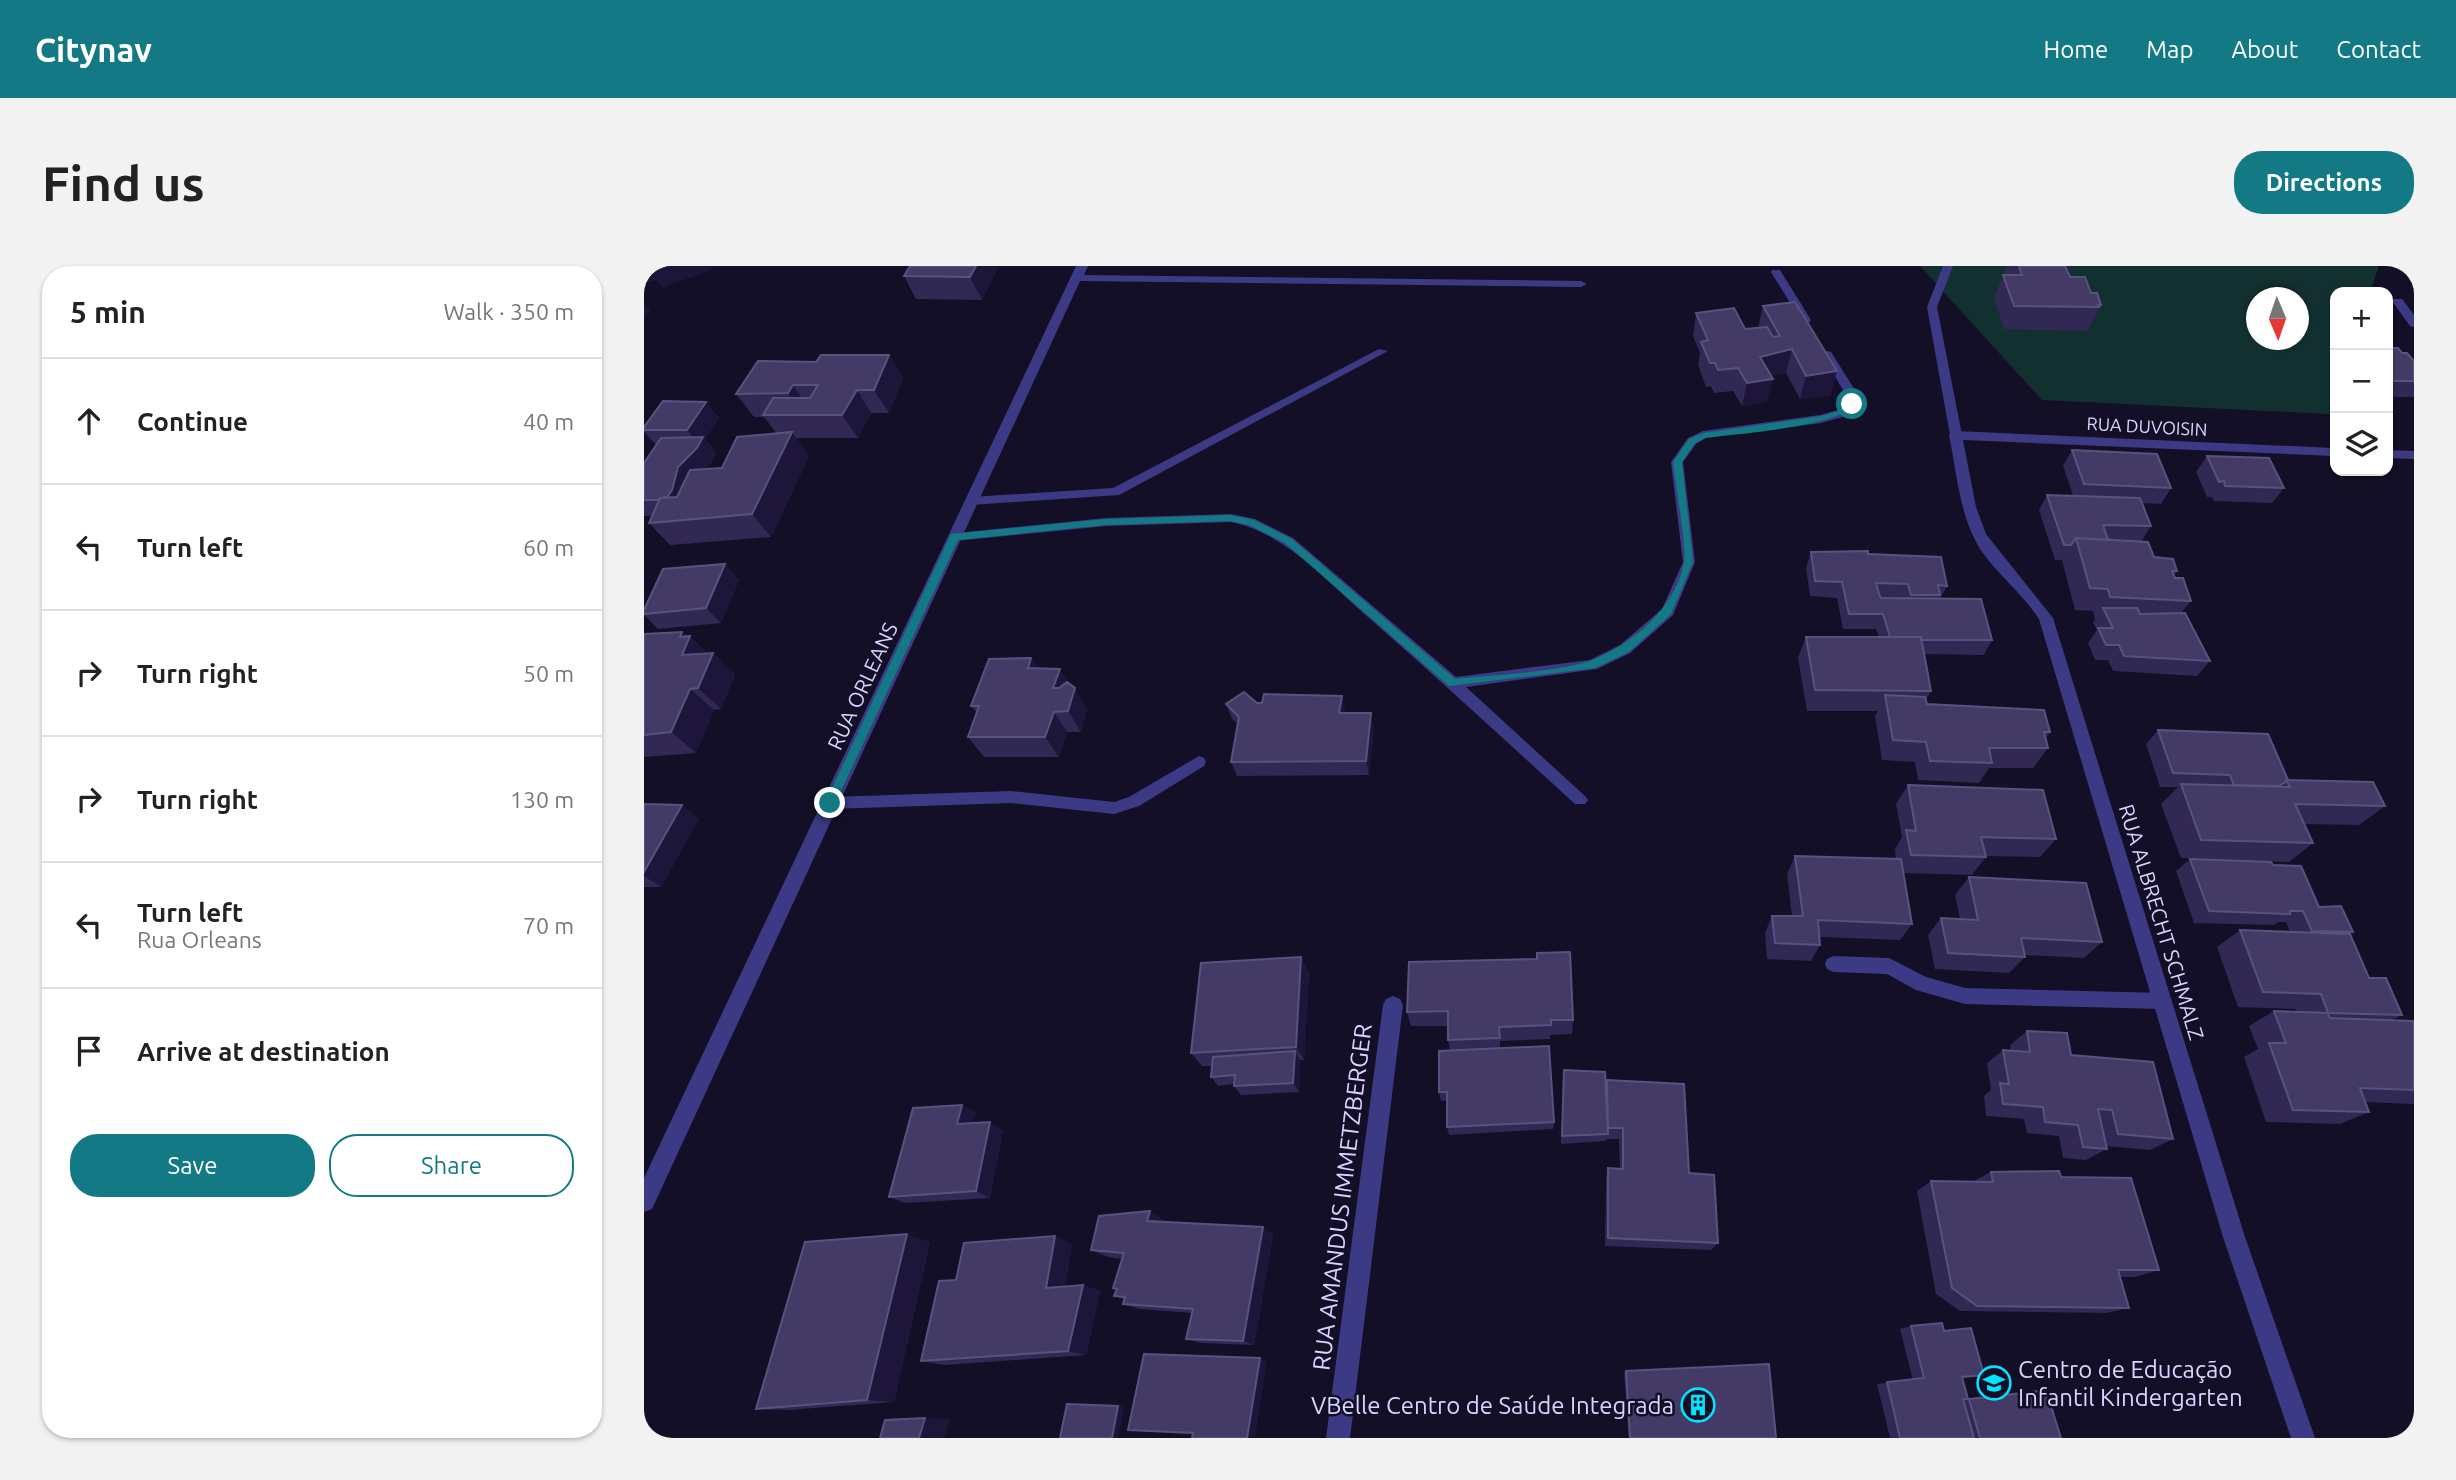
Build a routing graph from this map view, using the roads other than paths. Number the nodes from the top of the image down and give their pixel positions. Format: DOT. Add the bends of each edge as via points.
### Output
graph roads {
  1 [pos="1948,266"];
  2 [pos="1079,272"];
  3 [pos="1776,272"];
  4 [pos="1581,284"];
  5 [pos="2399,301"];
  6 [pos="2414,323"];
  7 [pos="1383,351"];
  8 [pos="1956,435"];
  9 [pos="2330,452"];
  10 [pos="2393,454"];
  11 [pos="2414,455"];
  12 [pos="971,501"];
  13 [pos="1110,507"];
  14 [pos="955,537"];
  15 [pos="1453,683"];
  16 [pos="1199,762"];
  17 [pos="1580,800"];
  18 [pos="830,803"];
  19 [pos="1833,964"];
  20 [pos="2163,1001"];
  21 [pos="1393,1005"];
  22 [pos="644,1201"];
  23 [pos="1338,1438"];
  24 [pos="2303,1438"];
  1 -- 8 [label="lane" via="1932,307"];
  2 -- 4 [label="street"];
  2 -- 12 [label="street, RUA ORLEANS"];
  3 -- 15 [label="lane" via="1852,395 1852,404 1842,413 1821,419 1703,436 1683,450 1677,462 1689,562 1668,612 1625,649 1592,665"];
  5 -- 6 [label="street"];
  7 -- 13 [label="lane"];
  8 -- 9 [label="street, RUA DUVOISIN"];
  8 -- 20 [label="street, RUA ALBRECHT SCHMALZ" via="1976,531 1987,549 2032,595 2046,618"];
  10 -- 11 [label="street"];
  12 -- 13 [label="lane"];
  12 -- 14 [label="street, RUA ORLEANS"];
  13 -- 14 [label="lane"];
  13 -- 15 [label="lane" via="1230,518 1251,522 1289,541"];
  14 -- 18 [label="street, RUA ORLEANS"];
  15 -- 17 [label="lane"];
  16 -- 18 [label="lane" via="1134,802 1114,808 1011,797"];
  18 -- 22 [label="street, RUA ORLEANS"];
  19 -- 20 [label="lane" via="1889,966 1922,984 1965,996"];
  20 -- 24 [label="street, RUA ALBRECHT SCHMALZ" via="2234,1237"];
  21 -- 23 [label="street, RUA AMANDUS IMMETZBERGER"];
}
